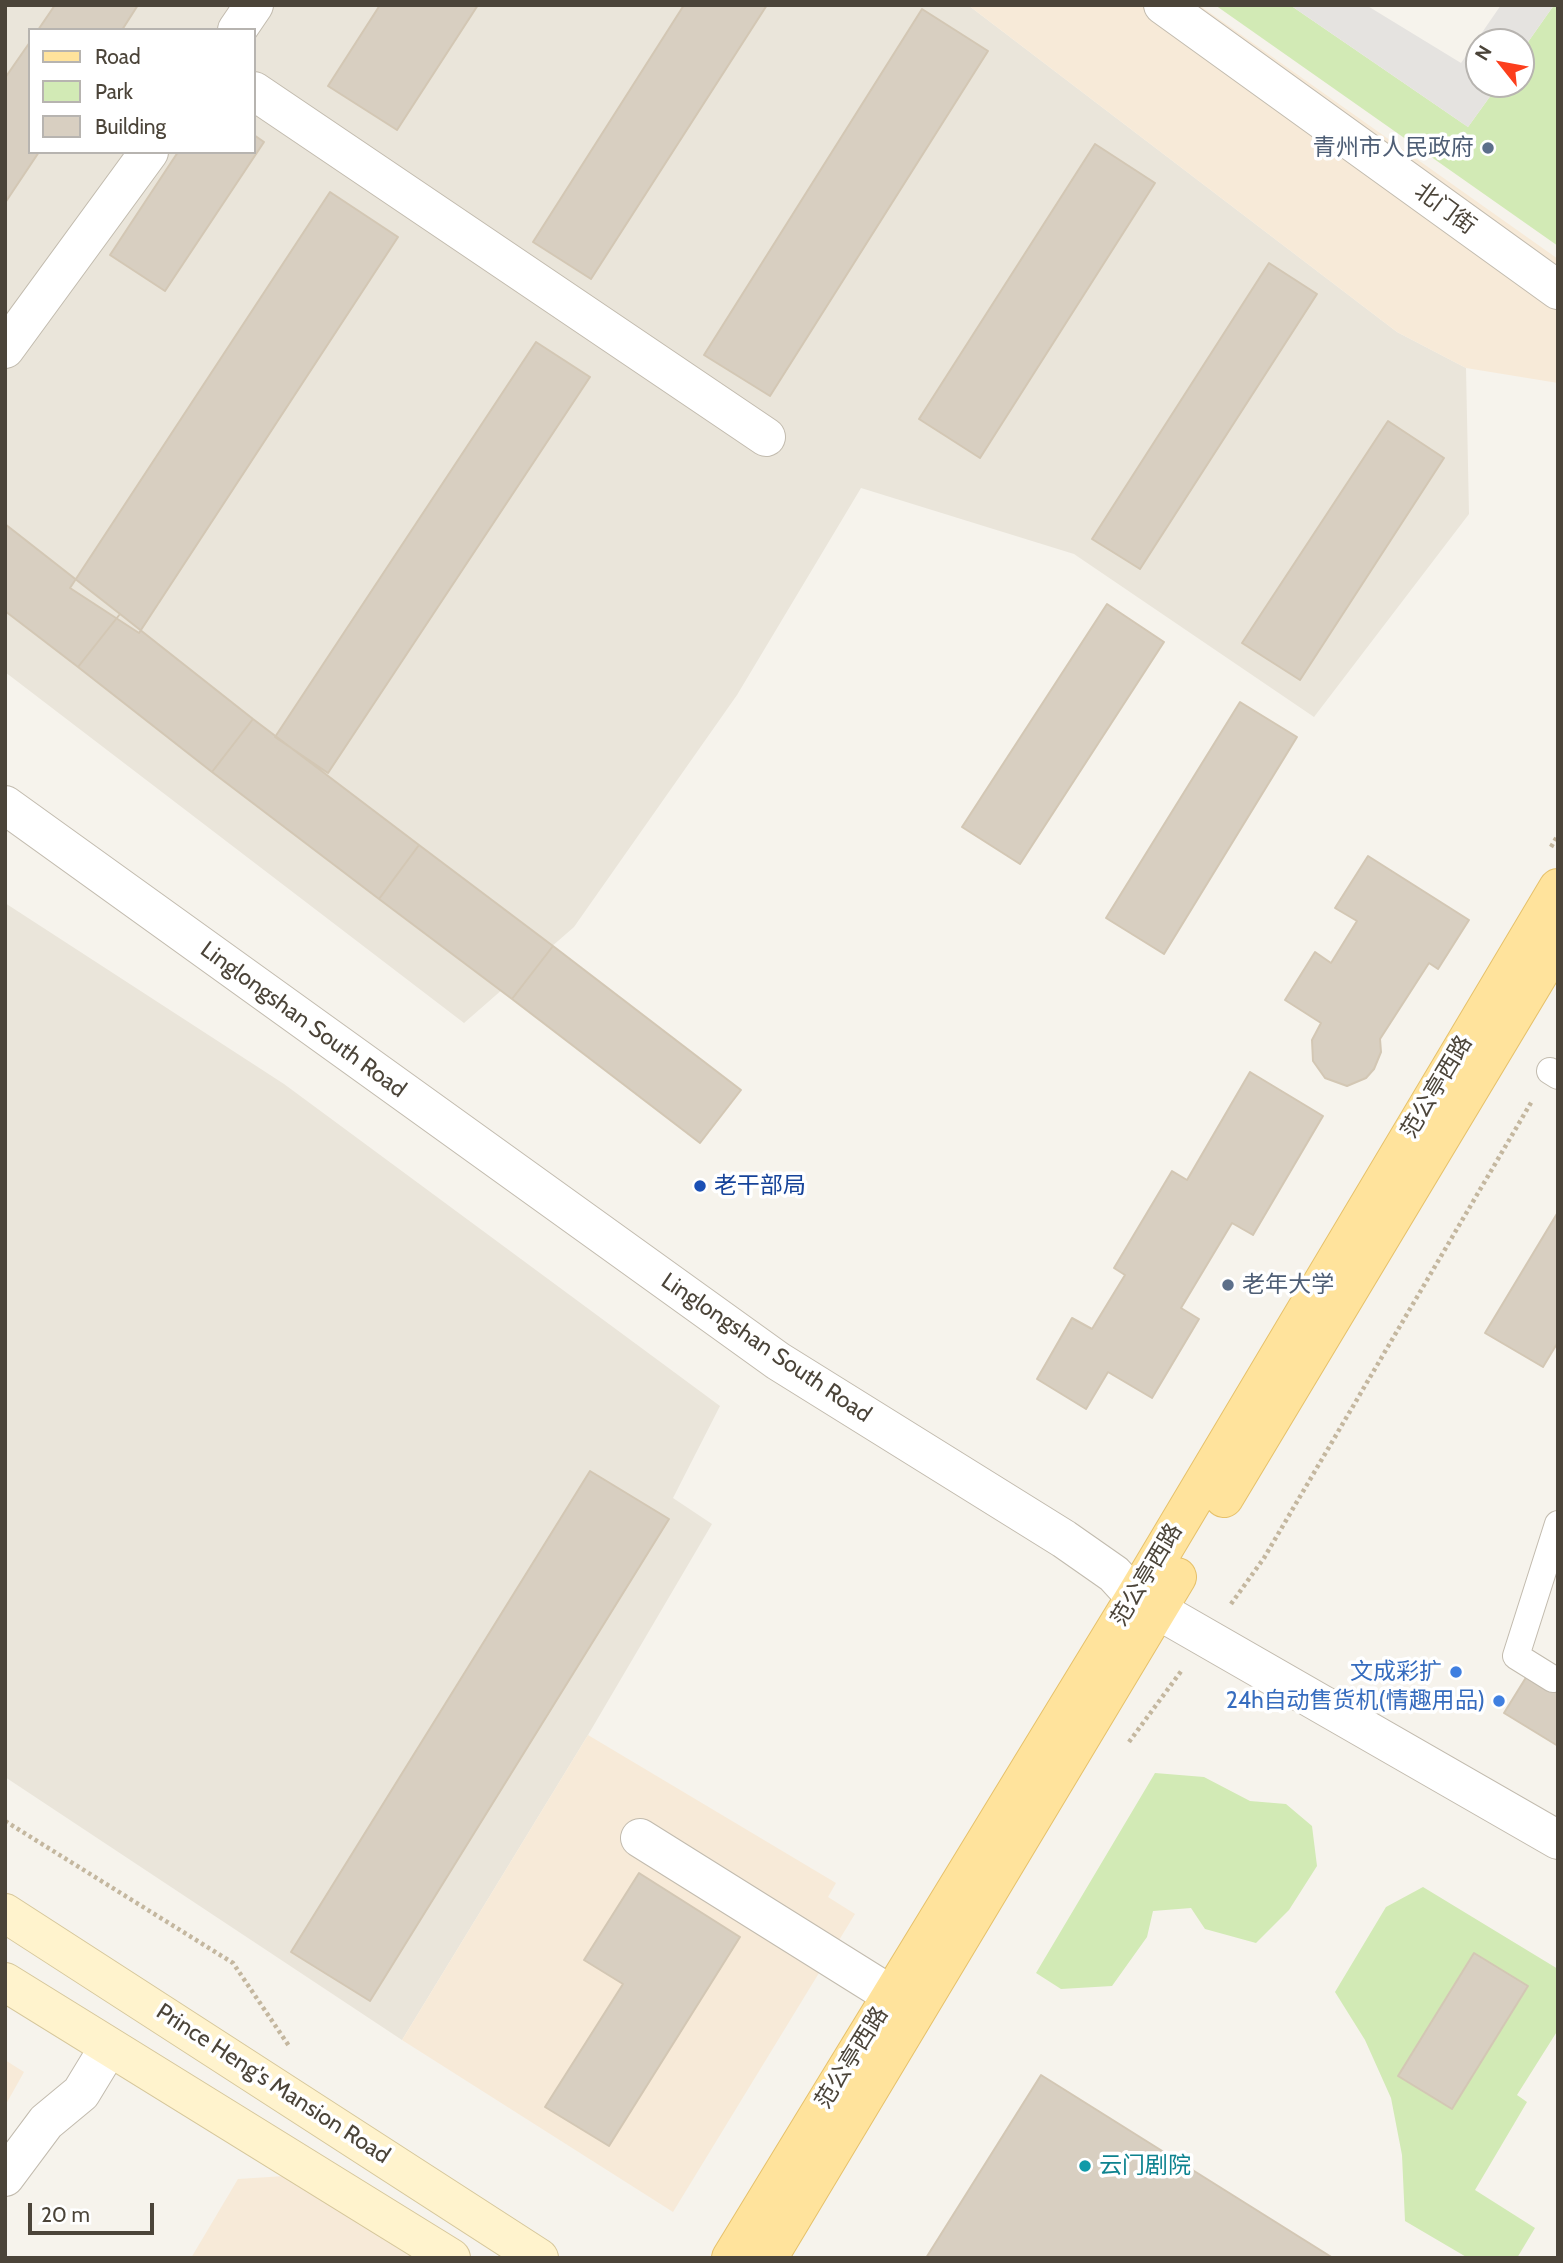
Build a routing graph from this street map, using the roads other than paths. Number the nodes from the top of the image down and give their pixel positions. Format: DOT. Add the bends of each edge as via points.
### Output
graph roads {
  1 [pos="254,5"];
  2 [pos="1163,5"];
  3 [pos="238,28"];
  4 [pos="256,92"];
  5 [pos="148,154"];
  6 [pos="1558,290"];
  7 [pos="5,349"];
  8 [pos="766,437"];
  9 [pos="5,805"];
  10 [pos="1558,888"];
  11 [pos="1558,942"];
  12 [pos="1558,1524"];
  13 [pos="1147,1602"];
  14 [pos="1553,1679"];
  15 [pos="640,1838"];
  16 [pos="1558,1840"];
  17 [pos="5,1913"];
  18 [pos="5,1982"];
  19 [pos="891,1995"];
  20 [pos="109,2047"];
  21 [pos="5,2177"];
  22 [pos="451,2258"];
  23 [pos="539,2258"];
  24 [pos="731,2258"];
  25 [pos="768,2258"];
  1 -- 3 [label="street"];
  2 -- 6 [label="street, 北门街"];
  4 -- 8 [label="street"];
  5 -- 7 [label="street"];
  9 -- 13 [label="street, Linglongshan South Road" via="778,1361 1064,1539"];
  10 -- 13 [label="main road, 范公亭西路"];
  11 -- 13 [label="main road, 范公亭西路"];
  12 -- 14 [label="lane" via="1516,1656"];
  13 -- 16 [label="street, Linglongshan South Road"];
  13 -- 19 [label="main road, 范公亭西路"];
  13 -- 25 [label="main road, 范公亭西路"];
  15 -- 19 [label="street"];
  17 -- 23 [label="main road, Prince Heng's Mansion Road"];
  18 -- 20 [label="main road"];
  19 -- 24 [label="main road, 范公亭西路"];
  20 -- 21 [label="street" via="81,2093 46,2122"];
  20 -- 22 [label="main road"];
}
